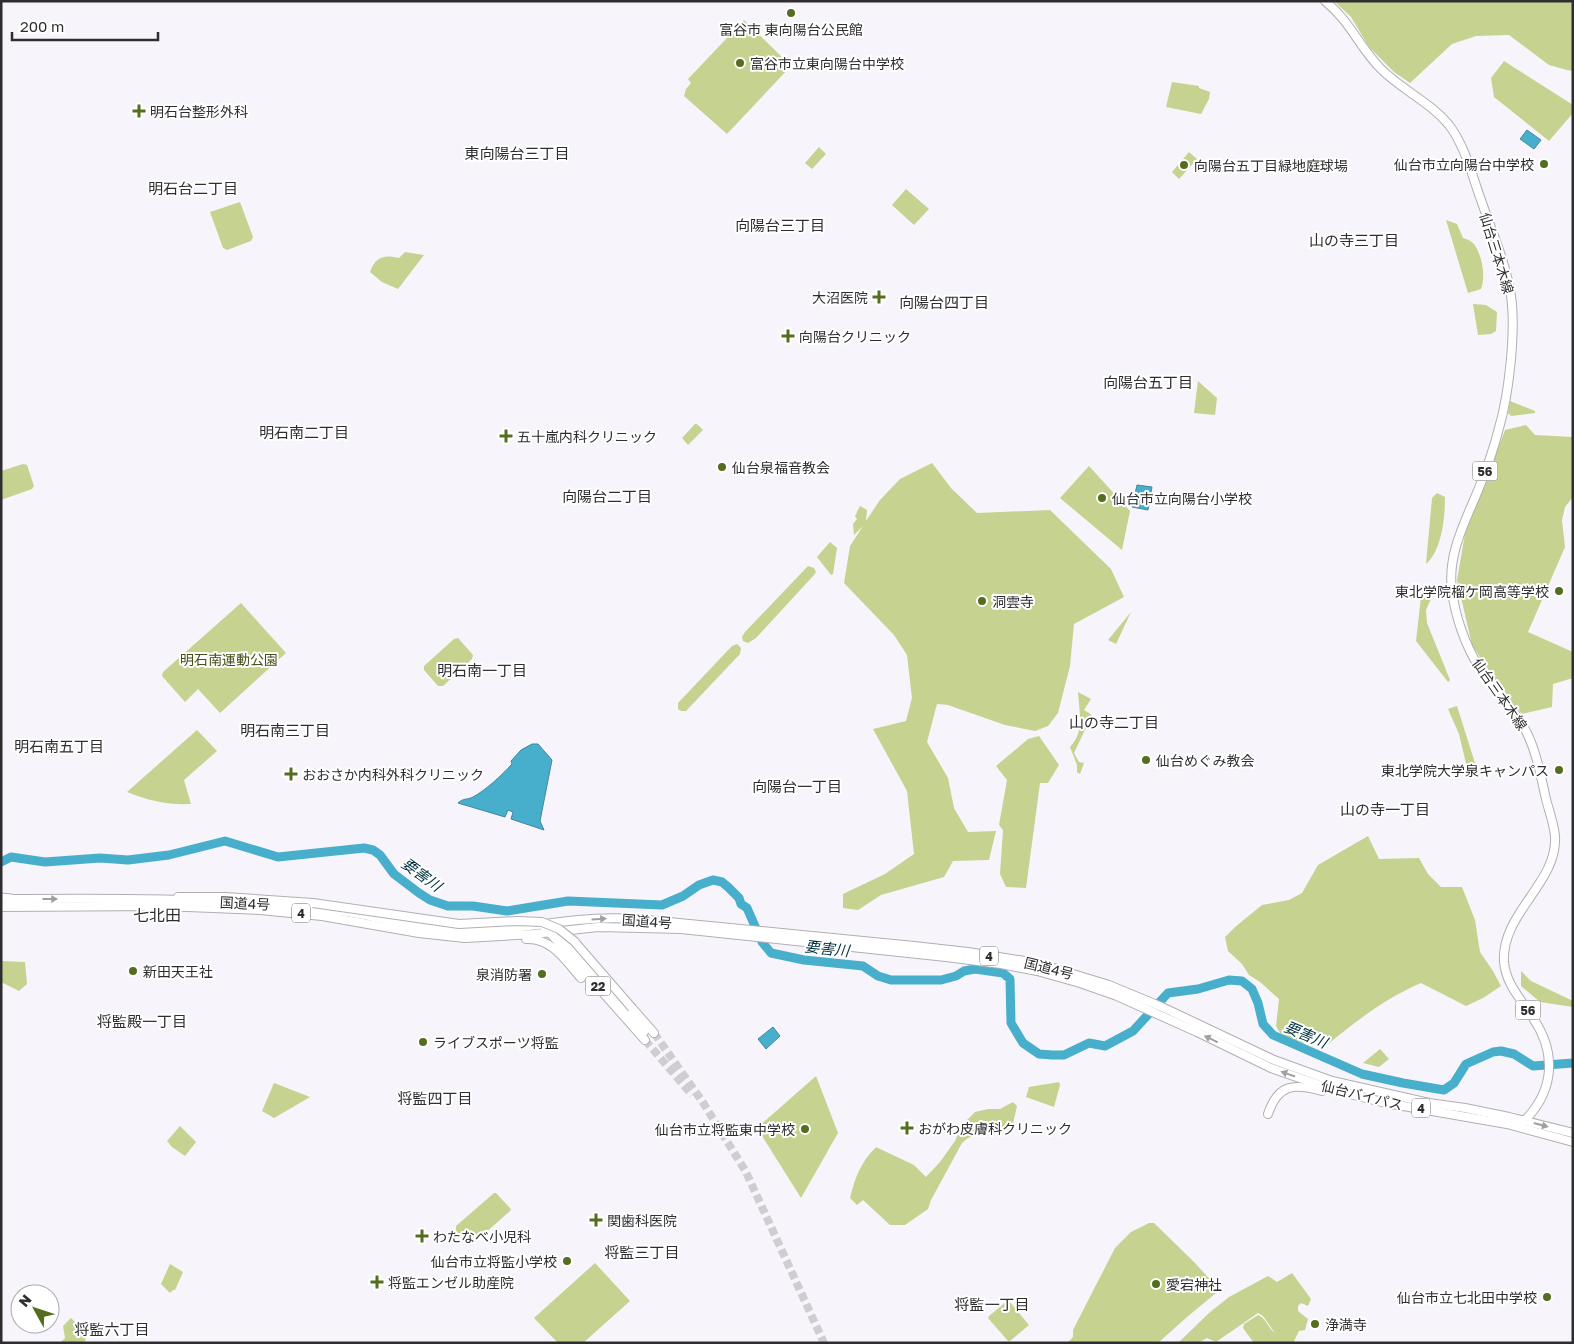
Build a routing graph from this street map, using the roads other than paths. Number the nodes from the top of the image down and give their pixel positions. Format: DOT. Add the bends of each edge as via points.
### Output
graph roads {
  1 [pos="1325,1"];
  2 [pos="4,899"];
  3 [pos="154,899"];
  4 [pos="1,907"];
  5 [pos="547,924"];
  6 [pos="554,932"];
  7 [pos="748,934"];
  8 [pos="502,936"];
  9 [pos="581,978"];
  10 [pos="1272,1064"];
  11 [pos="1334,1090"];
  12 [pos="1268,1114"];
  13 [pos="1524,1120"];
  14 [pos="1518,1126"];
  15 [pos="1573,1134"];
  16 [pos="1573,1142"];
  1 -- 13 [label="main road, 仙台三本木線 / 56" via="1348,23 1382,70 1435,110 1452,129 1476,184 1506,271 1511,296 1512,334 1501,422 1457,543 1451,583 1468,647 1519,720 1533,748 1554,831 1555,846 1551,860 1511,928 1504,951 1511,986 1540,1029 1549,1057 1550,1070 1543,1094"];
  2 -- 3 [label="main road, 国道4号 / 4, one-way"];
  3 -- 5 [label="main road, 国道4号 / 4" via="324,909 450,930"];
  3 -- 6 [label="main road, 22, bridge" via="194,896 313,902 459,924 542,922 574,941 632,1008 649,1037"];
  4 -- 8 [label="main road, 国道4号 / 4" via="210,907 322,916 465,938"];
  5 -- 6 [label="main road, 22"];
  5 -- 7 [label="main road, 国道4号 / 4, one-way" via="605,918 638,919"];
  6 -- 7 [label="main road, 国道4号 / 4" via="598,927"];
  6 -- 8 [label="main road, 国道4号 / 4"];
  7 -- 10 [label="main road, 国道4号 / 4" via="946,956 1037,971 1146,1004"];
  8 -- 9 [label="main road" via="532,938 546,943 560,953"];
  11 -- 10 [label="main road, 仙台バイパス / 4, one-way"];
  10 -- 13 [label="main road, 仙台バイパス / 4" via="1358,1088"];
  11 -- 12 [label="main road" via="1301,1086 1287,1088 1275,1098"];
  11 -- 14 [label="main road, 仙台バイパス / 4" via="1380,1102"];
  13 -- 14 [label="main road, 仙台三本木線 / 56"];
  13 -- 15 [label="main road, 仙台バイパス / 4, one-way"];
  14 -- 16 [label="main road, 仙台バイパス / 4"];
}
